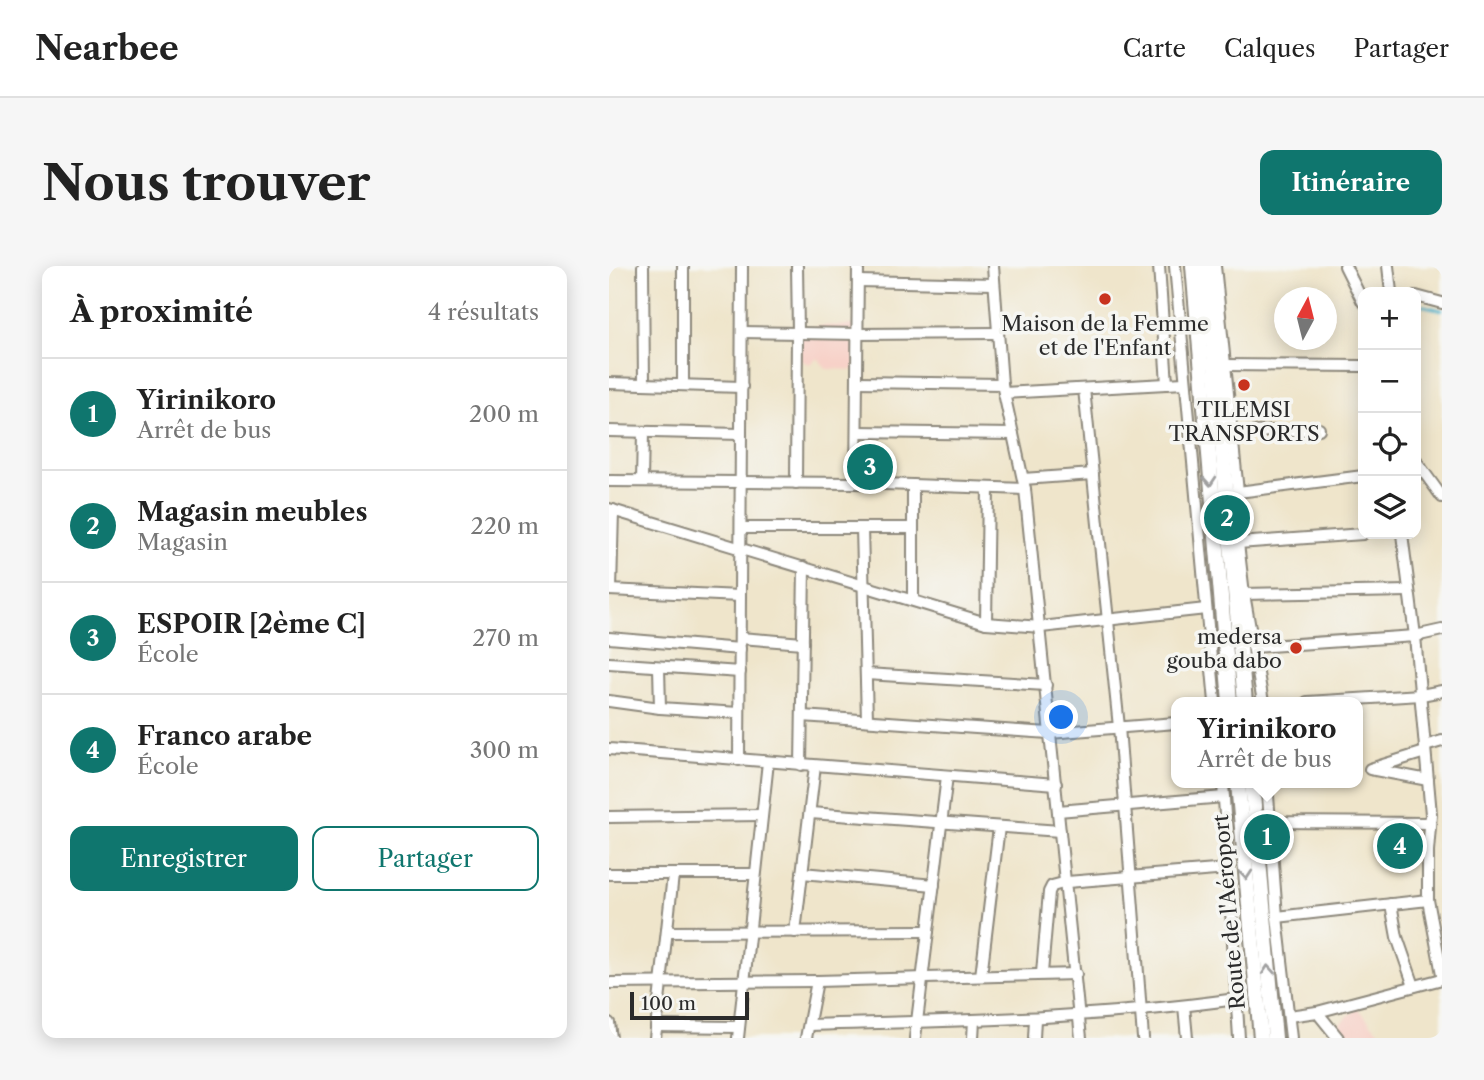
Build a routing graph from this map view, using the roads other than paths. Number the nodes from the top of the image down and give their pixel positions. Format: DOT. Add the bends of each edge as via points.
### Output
graph roads {
  1 [pos="643,266"];
  2 [pos="683,266"];
  3 [pos="742,266"];
  4 [pos="797,266"];
  5 [pos="858,266"];
  6 [pos="993,266"];
  7 [pos="1159,266"];
  8 [pos="1175,266"];
  9 [pos="1193,266"];
  10 [pos="1206,266"];
  11 [pos="1215,266"];
  12 [pos="1345,266"];
  13 [pos="1388,266"];
  14 [pos="858,281"];
  15 [pos="994,284"];
  16 [pos="1392,287"];
  17 [pos="1358,292"];
  18 [pos="1421,297"];
  19 [pos="1442,303"];
  20 [pos="742,332"];
  21 [pos="997,332"];
  22 [pos="797,333"];
  23 [pos="858,334"];
  24 [pos="1225,365"];
  25 [pos="1358,366"];
  26 [pos="857,382"];
  27 [pos="609,383"];
  28 [pos="1184,383"];
  29 [pos="644,384"];
  30 [pos="1167,384"];
  31 [pos="683,385"];
  32 [pos="741,387"];
  33 [pos="1084,388"];
  34 [pos="1003,389"];
  35 [pos="1319,429"];
  36 [pos="609,431"];
  37 [pos="643,432"];
  38 [pos="857,432"];
  39 [pos="1232,433"];
  40 [pos="741,434"];
  41 [pos="1013,435"];
  42 [pos="1421,468"];
  43 [pos="1093,474"];
  44 [pos="1358,478"];
  45 [pos="609,481"];
  46 [pos="642,481"];
  47 [pos="741,482"];
  48 [pos="856,482"];
  49 [pos="796,483"];
  50 [pos="1024,484"];
  51 [pos="913,485"];
  52 [pos="988,488"];
  53 [pos="1238,492"];
  54 [pos="1442,497"];
  55 [pos="611,510"];
  56 [pos="741,528"];
  57 [pos="862,528"];
  58 [pos="913,528"];
  59 [pos="1358,534"];
  60 [pos="1403,539"];
  61 [pos="1238,543"];
  62 [pos="740,548"];
  63 [pos="804,567"];
  64 [pos="864,585"];
  65 [pos="610,590"];
  66 [pos="1409,590"];
  67 [pos="1244,594"];
  68 [pos="740,597"];
  69 [pos="913,600"];
  70 [pos="1206,609"];
  71 [pos="1108,620"];
  72 [pos="986,623"];
  73 [pos="1041,627"];
  74 [pos="1442,630"];
  75 [pos="1415,636"];
  76 [pos="609,638"];
  77 [pos="740,643"];
  78 [pos="803,643"];
  79 [pos="1253,647"];
  80 [pos="609,663"];
  81 [pos="659,667"];
  82 [pos="740,672"];
  83 [pos="866,674"];
  84 [pos="1046,685"];
  85 [pos="1442,691"];
  86 [pos="1421,695"];
  87 [pos="1215,697"];
  88 [pos="1230,697"];
  89 [pos="1245,697"];
  90 [pos="1262,697"];
  91 [pos="1363,699"];
  92 [pos="609,701"];
  93 [pos="660,708"];
  94 [pos="739,713"];
  95 [pos="802,716"];
  96 [pos="867,720"];
  97 [pos="1171,723"];
  98 [pos="1119,727"];
  99 [pos="1049,733"];
  100 [pos="1442,741"];
  101 [pos="609,748"];
  102 [pos="1425,749"];
  103 [pos="739,760"];
  104 [pos="768,762"];
  105 [pos="801,765"];
  106 [pos="815,766"];
  107 [pos="1364,769"];
  108 [pos="947,776"];
  109 [pos="1428,780"];
  110 [pos="1056,784"];
  111 [pos="1223,788"];
  112 [pos="1238,788"];
  113 [pos="1252,788"];
  114 [pos="1267,788"];
  115 [pos="1224,797"];
  116 [pos="1125,806"];
  117 [pos="1058,811"];
  118 [pos="810,813"];
  119 [pos="762,815"];
  120 [pos="609,817"];
  121 [pos="1434,817"];
  122 [pos="1270,822"];
  123 [pos="941,823"];
  124 [pos="999,827"];
  125 [pos="1060,831"];
  126 [pos="1428,851"];
  127 [pos="1442,853"];
  128 [pos="1228,869"];
  129 [pos="802,873"];
  130 [pos="609,874"];
  131 [pos="673,874"];
  132 [pos="755,874"];
  133 [pos="1131,878"];
  134 [pos="1067,882"];
  135 [pos="934,885"];
  136 [pos="1428,900"];
  137 [pos="1391,904"];
  138 [pos="1277,917"];
  139 [pos="1437,928"];
  140 [pos="928,931"];
  141 [pos="667,932"];
  142 [pos="749,932"];
  143 [pos="795,932"];
  144 [pos="1042,973"];
  145 [pos="1076,974"];
  146 [pos="981,976"];
  147 [pos="1442,976"];
  148 [pos="922,977"];
  149 [pos="744,981"];
  150 [pos="817,981"];
  151 [pos="609,983"];
  152 [pos="661,983"];
  153 [pos="1414,986"];
  154 [pos="1236,999"];
  155 [pos="1184,1006"];
  156 [pos="1140,1010"];
  157 [pos="1317,1012"];
  158 [pos="1078,1016"];
  159 [pos="1289,1016"];
  160 [pos="1035,1019"];
  161 [pos="974,1020"];
  162 [pos="917,1022"];
  163 [pos="609,1023"];
  164 [pos="809,1025"];
  165 [pos="656,1032"];
  166 [pos="738,1032"];
  167 [pos="611,1038"];
  168 [pos="806,1038"];
  169 [pos="915,1038"];
  170 [pos="973,1038"];
  171 [pos="1034,1038"];
  172 [pos="1081,1038"];
  173 [pos="1143,1038"];
  174 [pos="1187,1038"];
  175 [pos="1239,1038"];
  176 [pos="1261,1038"];
  177 [pos="1275,1038"];
  178 [pos="1291,1038"];
  179 [pos="1338,1038"];
  1 -- 29 [label="street"];
  2 -- 31 [label="street"];
  3 -- 20 [label="street"];
  4 -- 22 [label="street"];
  5 -- 14 [label="street"];
  6 -- 15 [label="street"];
  7 -- 30 [label="street"];
  8 -- 28 [label="street"];
  9 -- 88 [label="highway, one-way"];
  10 -- 89 [label="highway"];
  11 -- 24 [label="street"];
  12 -- 17 [label="street"];
  13 -- 16 [label="street"];
  14 -- 15 [label="street"];
  14 -- 23 [label="street"];
  15 -- 21 [label="street"];
  18 -- 19 [label="street"];
  20 -- 22 [label="street"];
  20 -- 32 [label="street"];
  21 -- 23 [label="street"];
  21 -- 34 [label="street"];
  22 -- 23 [label="street"];
  22 -- 49 [label="street"];
  23 -- 26 [label="street"];
  24 -- 25 [label="street"];
  24 -- 39 [label="street"];
  26 -- 34 [label="street"];
  26 -- 38 [label="street"];
  27 -- 29 [label="street"];
  28 -- 30 [label="street"];
  28 -- 70 [label="street"];
  29 -- 31 [label="street"];
  30 -- 33 [label="street"];
  31 -- 32 [label="street"];
  32 -- 40 [label="street"];
  33 -- 34 [label="street"];
  33 -- 43 [label="street"];
  34 -- 41 [label="street"];
  35 -- 39 [label="street"];
  36 -- 37 [label="street"];
  37 -- 40 [label="street"];
  37 -- 46 [label="street"];
  38 -- 41 [label="street"];
  38 -- 48 [label="street"];
  39 -- 53 [label="street"];
  40 -- 47 [label="street"];
  41 -- 50 [label="street"];
  42 -- 54 [label="street"];
  43 -- 50 [label="street"];
  43 -- 71 [label="street"];
  44 -- 53 [label="street"];
  45 -- 46 [label="street"];
  46 -- 47 [label="street"];
  47 -- 49 [label="street"];
  47 -- 56 [label="street"];
  48 -- 49 [label="street"];
  48 -- 51 [label="street"];
  50 -- 52 [label="street"];
  50 -- 73 [label="street"];
  51 -- 52 [label="street"];
  51 -- 58 [label="street"];
  52 -- 72 [label="street"];
  53 -- 61 [label="street"];
  55 -- 62 [label="street"];
  55 -- 65 [label="street"];
  56 -- 57 [label="street"];
  56 -- 62 [label="street"];
  57 -- 58 [label="street"];
  57 -- 64 [label="street"];
  58 -- 69 [label="street"];
  59 -- 61 [label="street"];
  60 -- 66 [label="street"];
  61 -- 67 [label="street"];
  62 -- 63 [label="street"];
  62 -- 68 [label="street"];
  63 -- 64 [label="street"];
  63 -- 78 [label="street"];
  64 -- 69 [label="street"];
  64 -- 83 [label="street"];
  65 -- 68 [label="street"];
  66 -- 67 [label="street"];
  66 -- 75 [label="street"];
  67 -- 79 [label="street"];
  68 -- 77 [label="street"];
  69 -- 72 [label="street"];
  70 -- 71 [label="street"];
  70 -- 87 [label="street"];
  71 -- 73 [label="street"];
  71 -- 98 [label="street"];
  72 -- 73 [label="street"];
  73 -- 84 [label="street"];
  74 -- 75 [label="street"];
  75 -- 79 [label="street"];
  75 -- 86 [label="street"];
  76 -- 77 [label="street"];
  77 -- 78 [label="street"];
  77 -- 82 [label="street"];
  78 -- 95 [label="street"];
  79 -- 90 [label="street"];
  80 -- 81 [label="street"];
  81 -- 82 [label="street"];
  81 -- 93 [label="street"];
  82 -- 94 [label="street"];
  83 -- 84 [label="street"];
  83 -- 96 [label="street"];
  84 -- 99 [label="street"];
  85 -- 86 [label="street"];
  86 -- 91 [label="street"];
  86 -- 102 [label="street"];
  92 -- 93 [label="street"];
  93 -- 94 [label="street"];
  94 -- 103 [label="street"];
  95 -- 96 [label="street"];
  95 -- 105 [label="street"];
  96 -- 99 [label="street"];
  97 -- 98 [label="street"];
  98 -- 99 [label="street"];
  98 -- 116 [label="street"];
  99 -- 110 [label="street"];
  100 -- 102 [label="street"];
  101 -- 103 [label="street"];
  102 -- 107 [label="street"];
  102 -- 109 [label="street"];
  103 -- 104 [label="street"];
  104 -- 105 [label="street"];
  104 -- 119 [label="street"];
  105 -- 106 [label="street"];
  106 -- 108 [label="street"];
  106 -- 118 [label="street"];
  107 -- 109 [label="street"];
  108 -- 110 [label="street"];
  108 -- 123 [label="street"];
  109 -- 121 [label="street"];
  110 -- 117 [label="street"];
  111 -- 115 [label="street"];
  112 -- 176 [label="highway, Route de l'Aéroport, one-way"];
  177 -- 113 [label="highway, Route de l'Aéroport, one-way"];
  114 -- 122 [label="street"];
  115 -- 116 [label="street"];
  115 -- 128 [label="street"];
  116 -- 117 [label="street"];
  116 -- 133 [label="street"];
  117 -- 125 [label="street"];
  118 -- 123 [label="street"];
  118 -- 129 [label="street"];
  119 -- 120 [label="street"];
  119 -- 132 [label="street"];
  121 -- 122 [label="street"];
  121 -- 126 [label="street"];
  122 -- 138 [label="street"];
  123 -- 124 [label="street"];
  123 -- 135 [label="street"];
  124 -- 125 [label="street"];
  124 -- 146 [label="street"];
  125 -- 134 [label="street"];
  126 -- 127 [label="street"];
  126 -- 136 [label="street"];
  128 -- 133 [label="street"];
  128 -- 154 [label="street"];
  129 -- 135 [label="street"];
  129 -- 143 [label="street"];
  130 -- 131 [label="street"];
  131 -- 132 [label="street"];
  131 -- 141 [label="street"];
  132 -- 142 [label="street"];
  133 -- 134 [label="street"];
  133 -- 156 [label="street"];
  134 -- 144 [label="street" via="1052,886 1049,892"];
  134 -- 145 [label="street"];
  135 -- 140 [label="street"];
  136 -- 137 [label="street"];
  136 -- 139 [label="street"];
  137 -- 138 [label="street"];
  137 -- 153 [label="street"];
  138 -- 159 [label="street"];
  139 -- 147 [label="street"];
  140 -- 143 [label="street"];
  140 -- 148 [label="street"];
  141 -- 142 [label="street"];
  141 -- 152 [label="street"];
  142 -- 143 [label="street"];
  142 -- 149 [label="street"];
  144 -- 145 [label="street"];
  144 -- 146 [label="street"];
  145 -- 158 [label="street"];
  146 -- 148 [label="street"];
  147 -- 153 [label="street"];
  148 -- 150 [label="street"];
  148 -- 162 [label="street"];
  149 -- 150 [label="street"];
  149 -- 152 [label="street"];
  149 -- 166 [label="street"];
  150 -- 164 [label="street"];
  151 -- 152 [label="street"];
  152 -- 165 [label="street"];
  153 -- 157 [label="street"];
  154 -- 155 [label="street"];
  154 -- 175 [label="street"];
  155 -- 156 [label="street"];
  155 -- 174 [label="street"];
  156 -- 158 [label="street"];
  156 -- 173 [label="street"];
  157 -- 159 [label="street"];
  157 -- 179 [label="street"];
  158 -- 160 [label="street"];
  158 -- 172 [label="street"];
  159 -- 178 [label="street"];
  160 -- 161 [label="street"];
  160 -- 171 [label="street"];
  161 -- 162 [label="street"];
  161 -- 170 [label="street"];
  162 -- 164 [label="street"];
  162 -- 169 [label="street"];
  163 -- 167 [label="street"];
  164 -- 168 [label="street"];
  165 -- 166 [label="street"];
}
